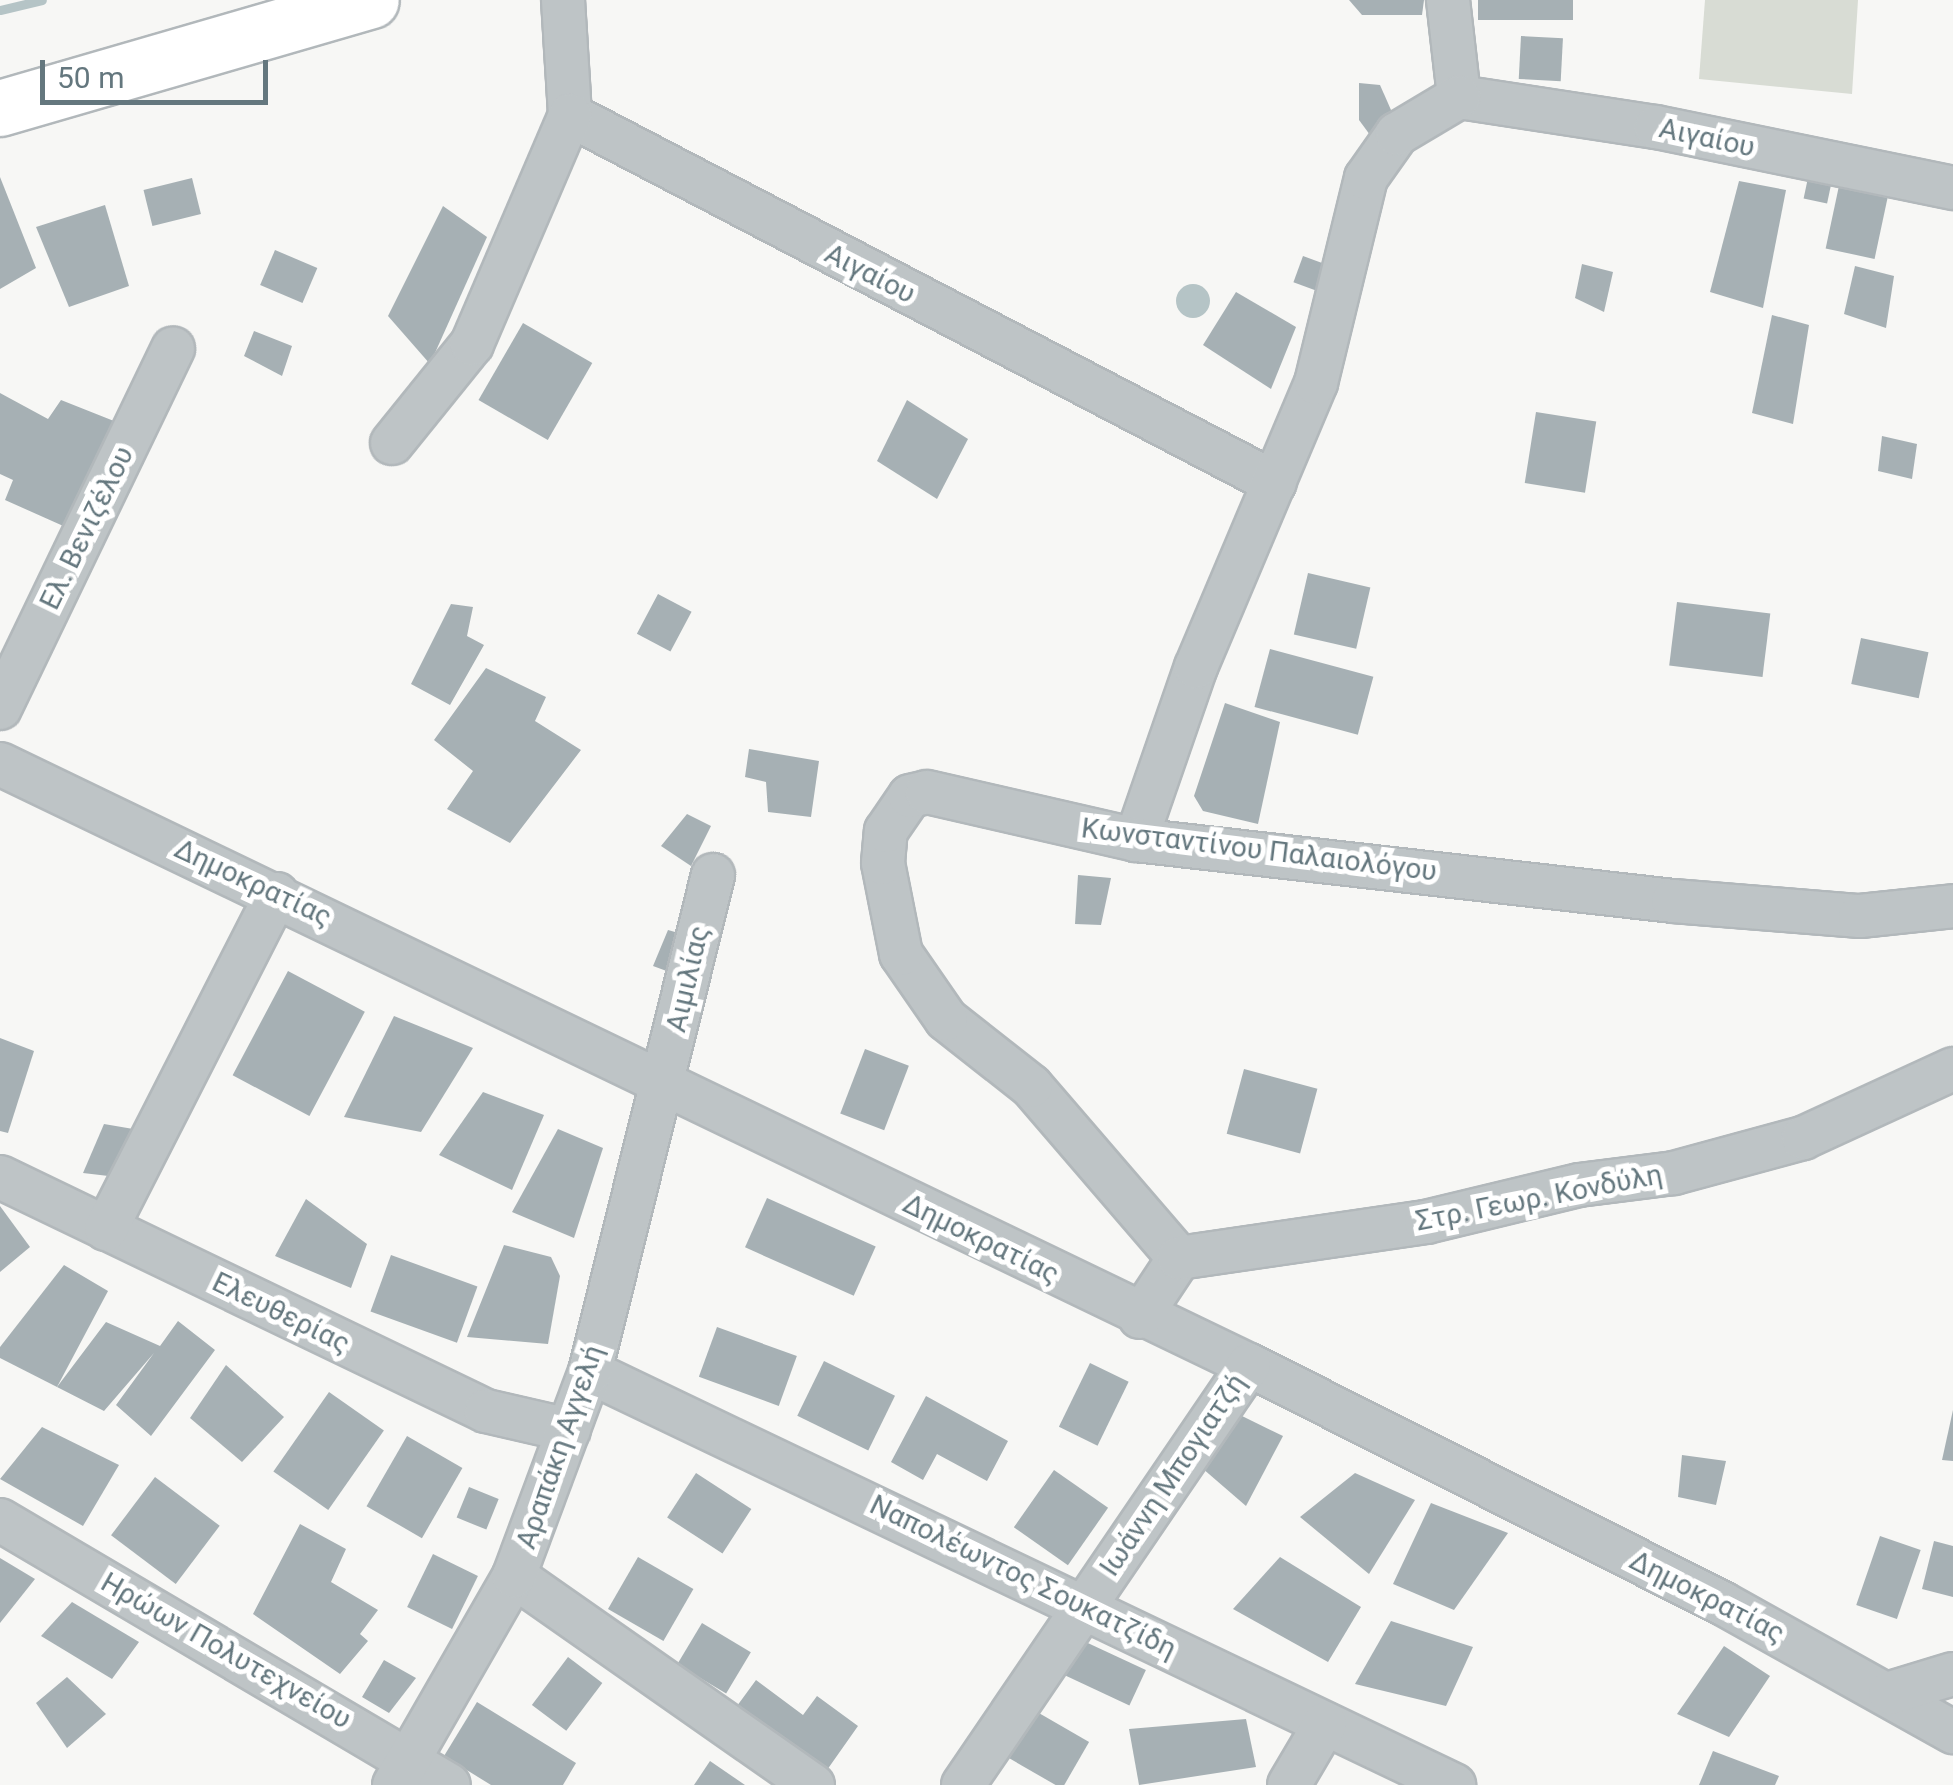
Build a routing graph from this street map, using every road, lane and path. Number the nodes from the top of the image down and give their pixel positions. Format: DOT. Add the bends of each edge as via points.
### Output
graph roads {
  1 [pos="371,0"];
  2 [pos="563,0"];
  3 [pos="1448,0"];
  4 [pos="1460,97"];
  5 [pos="0,108"];
  6 [pos="570,116"];
  7 [pos="1953,188"];
  8 [pos="173,348"];
  9 [pos="392,443"];
  10 [pos="1274,483"];
  11 [pos="0,708"];
  12 [pos="0,764"];
  13 [pos="1136,840"];
  14 [pos="712,875"];
  15 [pos="276,894"];
  16 [pos="1953,906"];
  17 [pos="1953,1069"];
  18 [pos="664,1082"];
  19 [pos="0,1177"];
  20 [pos="106,1229"];
  21 [pos="1179,1258"];
  22 [pos="1140,1316"];
  23 [pos="1249,1365"];
  24 [pos="590,1372"];
  25 [pos="569,1430"];
  26 [pos="0,1520"];
  27 [pos="514,1576"];
  28 [pos="1084,1606"];
  29 [pos="1953,1674"];
  30 [pos="1890,1693"];
  31 [pos="1325,1724"];
  32 [pos="1953,1732"];
  33 [pos="404,1772"];
  34 [pos="449,1785"];
  35 [pos="813,1785"];
  36 [pos="963,1785"];
  37 [pos="1289,1785"];
  38 [pos="1454,1785"];
  1 -- 5 [label="main road"];
  2 -- 6 [label="street"];
  3 -- 4 [label="street"];
  4 -- 7 [label="street, Αιγαίου" via="1656,127"];
  4 -- 10 [label="street" via="1397,134 1366,178 1316,384"];
  6 -- 9 [label="street" via="472,344"];
  6 -- 10 [label="street, Αιγαίου"];
  8 -- 11 [label="street, Ελ. Βενιζέλου"];
  10 -- 13 [label="street" via="1196,667"];
  12 -- 15 [label="street, Δημοκρατίας"];
  13 -- 16 [label="street, Κωνσταντίνου Παλαιολόγου" via="1860,916"];
  13 -- 21 [label="street, Κωνσταντίνου Παλαιολόγου" via="926,792 910,796 896,813 883,863 893,934 928,996 1031,1086"];
  14 -- 18 [label="street, Αιμιλίας"];
  15 -- 18 [label="street, Δημοκρατίας"];
  15 -- 20 [label="street"];
  17 -- 21 [label="street, Στρ. Γεωρ. Κονδύλη" via="1803,1138 1674,1173 1579,1185 1426,1222"];
  18 -- 22 [label="street, Δημοκρατίας"];
  18 -- 24 [label="street, Αραπάκη Αγγελή"];
  19 -- 20 [label="street, Ελευθερίας"];
  20 -- 25 [label="street, Ελευθερίας" via="486,1411"];
  21 -- 22 [label="street"];
  22 -- 23 [label="street, Δημοκρατίας"];
  23 -- 28 [label="street, Ιωάννη Μπογιατζή"];
  23 -- 30 [label="street, Δημοκρατίας"];
  24 -- 25 [label="street, Αραπάκη Αγγελή"];
  24 -- 28 [label="street, Ναπολέωντος Σουκατζίδη"];
  25 -- 27 [label="street, Αραπάκη Αγγελή"];
  26 -- 33 [label="street, Ηρώων Πολυτεχνείου"];
  27 -- 33 [label="street, Αραπάκη Αγγελή"];
  27 -- 35 [label="street"];
  28 -- 31 [label="street, Ναπολέωντος Σουκατζίδη"];
  28 -- 36 [label="street, Ιωάννη Μπογιατζή"];
  29 -- 30 [label="street"];
  30 -- 32 [label="street, Δημοκρατίας"];
  31 -- 37 [label="street"];
  31 -- 38 [label="street, Ναπολέωντος Σουκατζίδη"];
  33 -- 34 [label="street, Ηρώων Πολυτεχνείου"];
}
